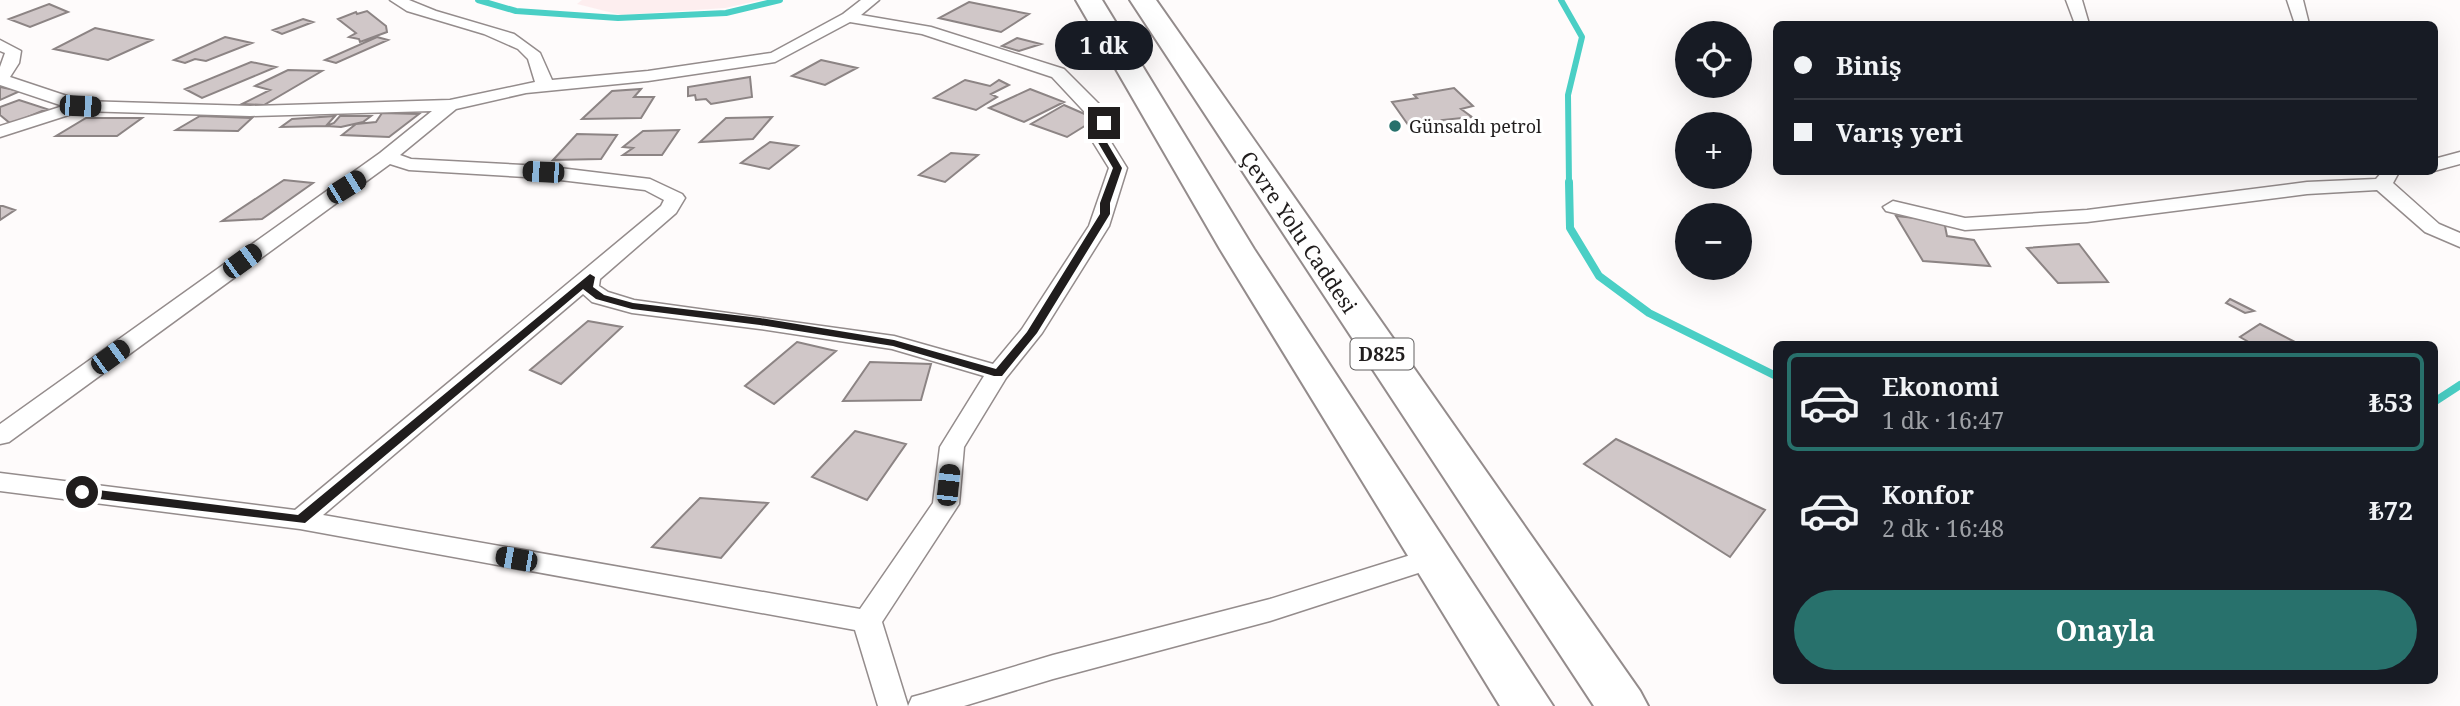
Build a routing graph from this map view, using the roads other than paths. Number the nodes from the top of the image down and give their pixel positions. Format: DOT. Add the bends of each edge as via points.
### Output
graph roads {
  1 [pos="398,0"];
  2 [pos="871,0"];
  3 [pos="1089,0"];
  4 [pos="1143,0"];
  5 [pos="2074,0"];
  6 [pos="2295,0"];
  7 [pos="848,17"];
  8 [pos="2081,21"];
  9 [pos="2301,21"];
  10 [pos="0,45"];
  11 [pos="0,79"];
  12 [pos="545,87"];
  13 [pos="450,105"];
  14 [pos="80,106"];
  15 [pos="0,132"];
  16 [pos="387,157"];
  17 [pos="2460,158"];
  18 [pos="2438,165"];
  19 [pos="2387,176"];
  20 [pos="1894,207"];
  21 [pos="2460,241"];
  22 [pos="590,277"];
  23 [pos="998,373"];
  24 [pos="0,436"];
  25 [pos="0,482"];
  26 [pos="300,520"];
  27 [pos="1433,558"];
  28 [pos="867,621"];
  29 [pos="893,706"];
  30 [pos="923,706"];
  31 [pos="1527,706"];
  32 [pos="1622,706"];
  1 -- 12 [label="street" via="524,46 535,57"];
  2 -- 7 [label="street"];
  3 -- 27 [label="highway, D825" via="1237,250"];
  4 -- 32 [label="highway, Çevre Yolu Caddesi / D825"];
  5 -- 8 [label="street"];
  6 -- 9 [label="street"];
  7 -- 12 [label="street" via="775,57"];
  7 -- 23 [label="street" via="925,30 1058,73 1104,123 1097,134 1118,168 1105,214 1031,333"];
  10 -- 11 [label="street" via="13,51 12,63"];
  11 -- 14 [label="street"];
  12 -- 13 [label="street"];
  13 -- 14 [label="street" via="250,111"];
  13 -- 16 [label="street"];
  14 -- 15 [label="street"];
  16 -- 22 [label="street" via="409,164 543,172 650,185 675,198 669,209"];
  16 -- 24 [label="street"];
  17 -- 18 [label="street"];
  19 -- 20 [label="street" via="2087,216 1965,224"];
  19 -- 21 [label="street" via="2432,228"];
  22 -- 23 [label="street" via="587,288 600,297 632,306 894,343"];
  22 -- 26 [label="street"];
  23 -- 28 [label="street" via="952,447 946,504"];
  25 -- 26 [label="street"];
  26 -- 28 [label="street"];
  27 -- 30 [label="street" via="1270,610"];
  27 -- 31 [label="highway, D825"];
  28 -- 29 [label="street"];
}
